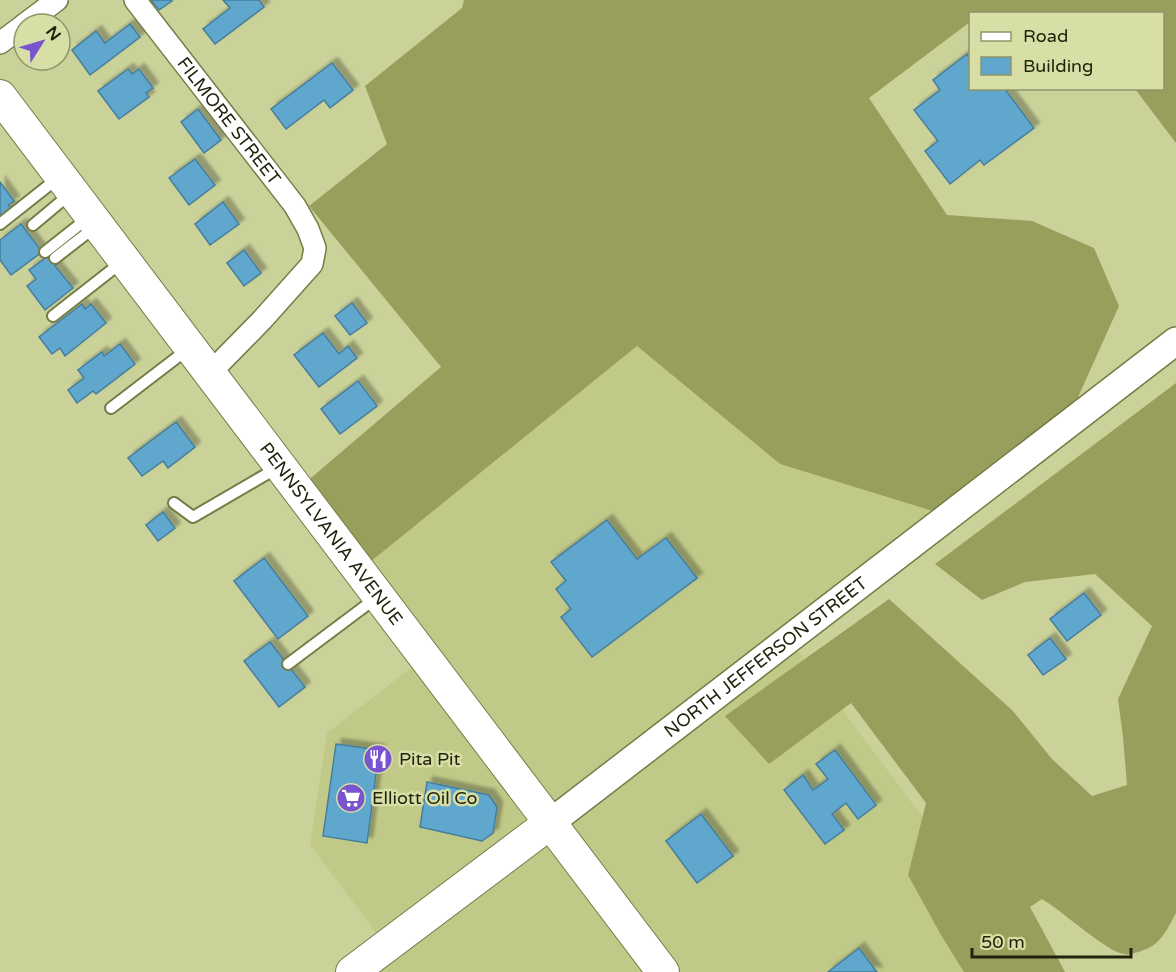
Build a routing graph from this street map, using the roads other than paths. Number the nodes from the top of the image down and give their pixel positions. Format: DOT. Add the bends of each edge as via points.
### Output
graph roads {
  1 [pos="57,0"];
  2 [pos="135,0"];
  3 [pos="42,12"];
  4 [pos="4,108"];
  5 [pos="81,202"];
  6 [pos="0,224"];
  7 [pos="33,225"];
  8 [pos="50,255"];
  9 [pos="124,260"];
  10 [pos="53,316"];
  11 [pos="1176,341"];
  12 [pos="190,347"];
  13 [pos="210,373"];
  14 [pos="111,408"];
  15 [pos="280,466"];
  16 [pos="174,503"];
  17 [pos="379,596"];
  18 [pos="288,664"];
  19 [pos="550,823"];
  20 [pos="352,972"];
  21 [pos="663,972"];
  1 -- 3 [label="street"];
  2 -- 13 [label="street, FILMORE STREET" via="295,206 315,248 312,264"];
  4 -- 5 [label="main road, PENNSYLVANIA AVENUE"];
  5 -- 6 [label="lane"];
  5 -- 7 [label="lane"];
  5 -- 8 [label="lane"];
  5 -- 9 [label="main road, PENNSYLVANIA AVENUE"];
  9 -- 10 [label="lane"];
  9 -- 12 [label="main road, PENNSYLVANIA AVENUE"];
  11 -- 19 [label="street, NORTH JEFFERSON STREET"];
  12 -- 13 [label="main road, PENNSYLVANIA AVENUE"];
  12 -- 14 [label="lane"];
  13 -- 15 [label="main road, PENNSYLVANIA AVENUE"];
  15 -- 16 [label="lane" via="193,517"];
  15 -- 17 [label="main road, PENNSYLVANIA AVENUE"];
  17 -- 18 [label="lane"];
  17 -- 19 [label="main road, PENNSYLVANIA AVENUE"];
  19 -- 20 [label="main road, NORTH JEFFERSON STREET"];
  19 -- 21 [label="main road, PENNSYLVANIA AVENUE"];
}
